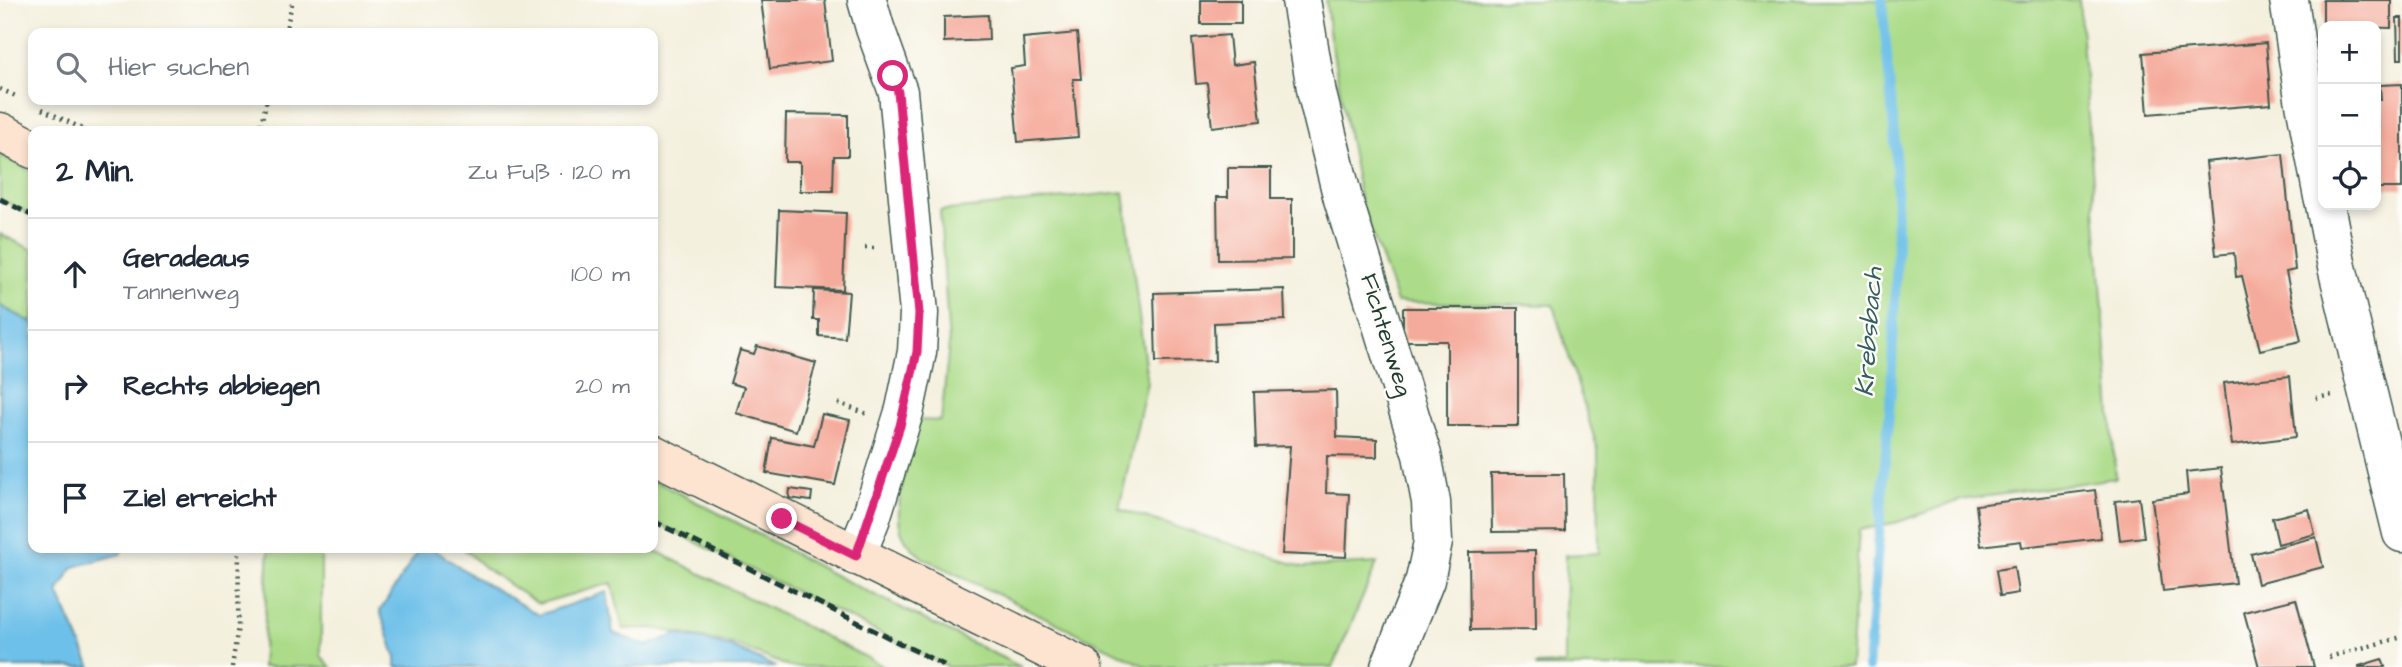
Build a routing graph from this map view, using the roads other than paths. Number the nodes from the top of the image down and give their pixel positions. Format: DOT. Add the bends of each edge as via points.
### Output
graph roads {
  1 [pos="867,0"];
  2 [pos="1301,0"];
  3 [pos="2289,0"];
  4 [pos="0,132"];
  5 [pos="28,146"];
  6 [pos="2318,171"];
  7 [pos="2326,210"];
  8 [pos="658,457"];
  9 [pos="2402,533"];
  10 [pos="856,556"];
  11 [pos="1083,667"];
  12 [pos="1390,667"];
  1 -- 10 [label="street" via="898,92 919,313 917,352 905,408"];
  2 -- 12 [label="street, Fichtenweg" via="1317,93 1343,199 1422,455 1431,502 1433,542 1425,580"];
  3 -- 6 [label="street"];
  4 -- 5 [label="street"];
  7 -- 9 [label="street"];
  8 -- 10 [label="street"];
  10 -- 11 [label="street"];
}
